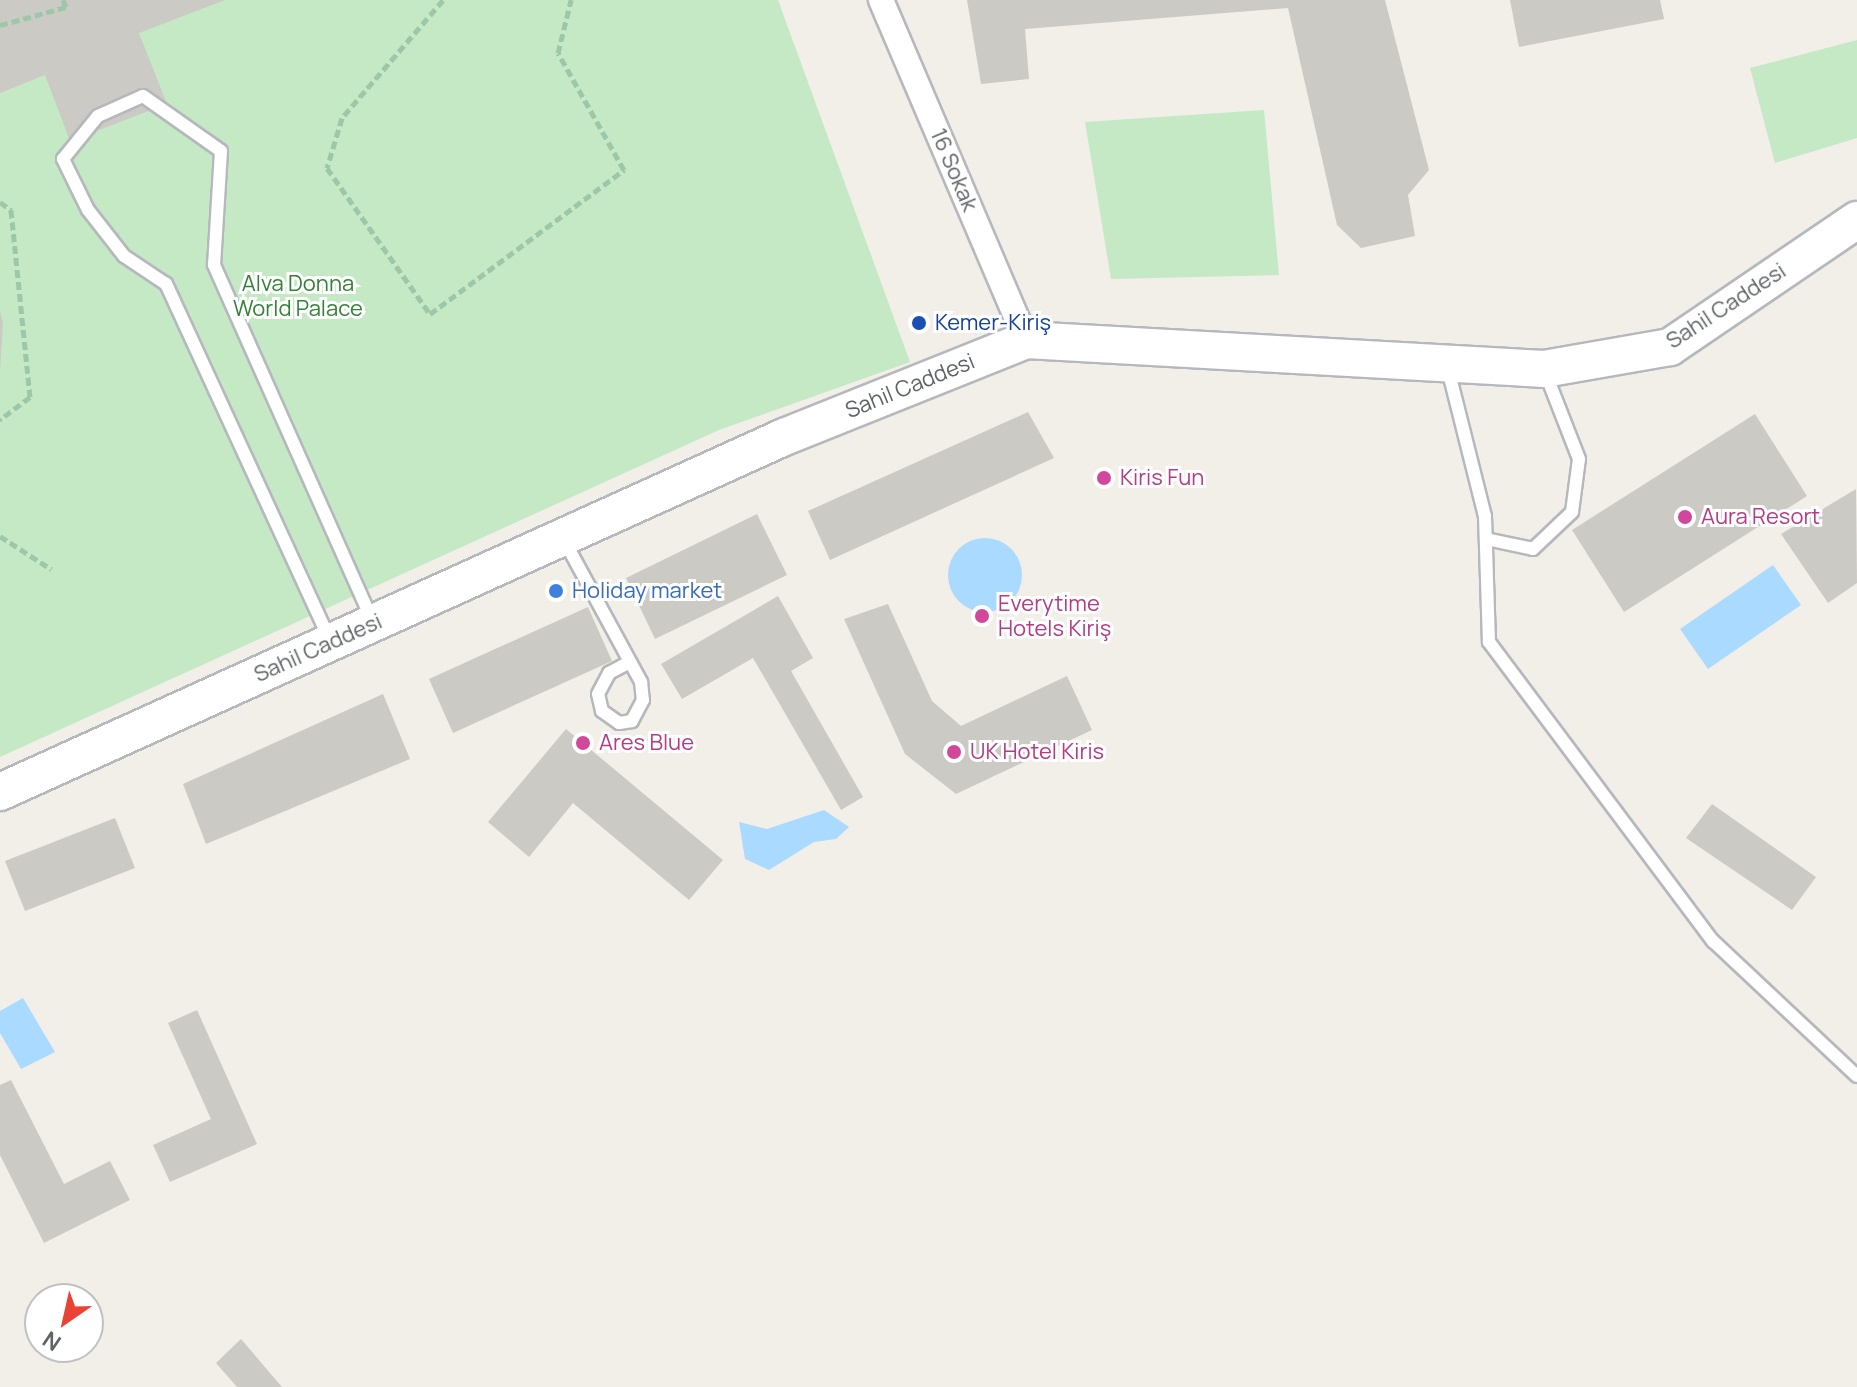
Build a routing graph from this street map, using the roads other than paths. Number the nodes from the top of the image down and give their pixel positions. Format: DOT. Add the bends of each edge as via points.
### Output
graph roads {
  1 [pos="881,0"];
  2 [pos="1857,220"];
  3 [pos="1026,340"];
  4 [pos="1447,364"];
  5 [pos="1544,369"];
  6 [pos="563,537"];
  7 [pos="1486,539"];
  8 [pos="374,623"];
  9 [pos="331,643"];
  10 [pos="626,664"];
  11 [pos="0,792"];
  12 [pos="1857,1076"];
  1 -- 3 [label="street, 16 Sokak"];
  2 -- 5 [label="street, Sahil Caddesi" via="1670,347"];
  3 -- 4 [label="street, Sahil Caddesi"];
  3 -- 6 [label="street, Sahil Caddesi"];
  4 -- 5 [label="street, Sahil Caddesi"];
  4 -- 7 [label="lane"];
  5 -- 7 [label="lane" via="1579,459 1572,512 1533,549"];
  6 -- 8 [label="street, Sahil Caddesi"];
  6 -- 10 [label="lane"];
  7 -- 12 [label="lane" via="1489,642 1713,941"];
  8 -- 9 [label="street, Sahil Caddesi"];
  8 -- 9 [label="lane" via="214,265 221,151 143,96 98,116 63,159 88,210 124,256 166,284"];
  9 -- 11 [label="street, Sahil Caddesi"];
  10 -- 10 [label="lane" via="641,682 643,700 632,721 619,723 602,711 598,694 609,673"];
}
